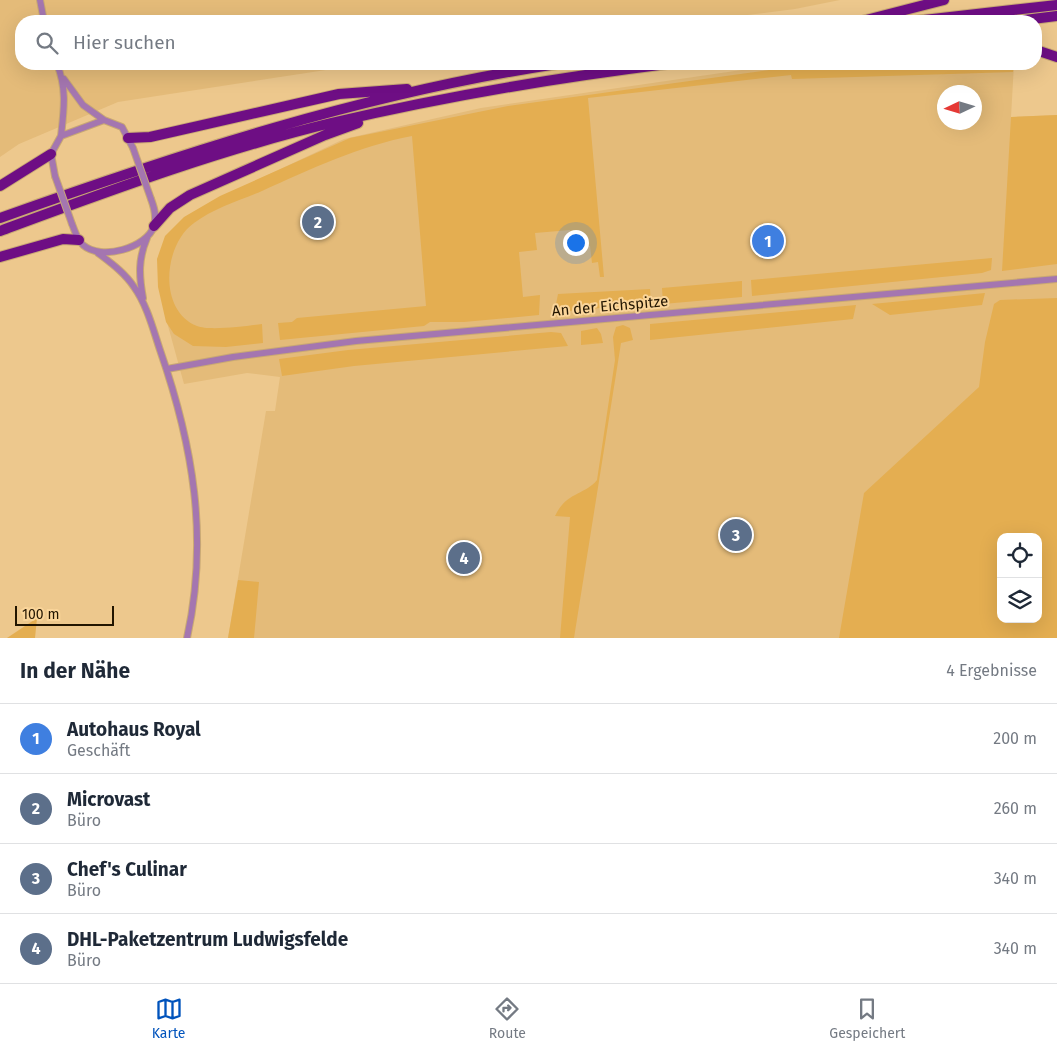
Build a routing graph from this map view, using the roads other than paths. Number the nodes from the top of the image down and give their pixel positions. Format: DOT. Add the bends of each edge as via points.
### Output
graph roads {
  1 [pos="40,0"];
  2 [pos="944,0"];
  3 [pos="1057,5"];
  4 [pos="43,15"];
  5 [pos="885,15"];
  6 [pos="968,15"];
  7 [pos="1057,16"];
  8 [pos="1042,18"];
  9 [pos="1042,52"];
  10 [pos="1057,57"];
  11 [pos="59,70"];
  12 [pos="525,70"];
  13 [pos="622,70"];
  14 [pos="62,77"];
  15 [pos="428,88"];
  16 [pos="411,106"];
  17 [pos="104,120"];
  18 [pos="61,136"];
  19 [pos="130,143"];
  20 [pos="51,154"];
  21 [pos="0,186"];
  22 [pos="0,218"];
  23 [pos="154,226"];
  24 [pos="0,231"];
  25 [pos="147,238"];
  26 [pos="79,240"];
  27 [pos="98,253"];
  28 [pos="0,257"];
  29 [pos="1057,279"];
  30 [pos="145,307"];
  31 [pos="167,369"];
  32 [pos="187,638"];
  1 -- 4 [label="street"];
  2 -- 5 [label="highway"];
  3 -- 6 [label="highway"];
  7 -- 8 [label="highway"];
  9 -- 10 [label="highway"];
  11 -- 14 [label="street"];
  12 -- 15 [label="highway"];
  13 -- 16 [label="highway" via="539,81"];
  14 -- 17 [label="street" via="83,105"];
  14 -- 18 [label="street" via="65,106"];
  15 -- 19 [label="highway" via="340,94"];
  15 -- 22 [label="highway" via="214,145"];
  16 -- 23 [label="highway" via="325,134 190,195 170,208"];
  16 -- 24 [label="highway" via="331,123 257,144 165,172"];
  17 -- 18 [label="street"];
  17 -- 19 [label="street" via="122,127"];
  18 -- 20 [label="street"];
  19 -- 23 [label="street, bridge" via="151,198"];
  20 -- 21 [label="highway"];
  20 -- 26 [label="street, bridge" via="55,176"];
  23 -- 25 [label="street"];
  25 -- 27 [label="street" via="109,253"];
  25 -- 30 [label="street" via="139,268"];
  26 -- 27 [label="street"];
  26 -- 28 [label="highway" via="63,239"];
  27 -- 30 [label="street" via="135,287"];
  29 -- 31 [label="street, An der Eichspitze" via="356,341"];
  30 -- 31 [label="street"];
  31 -- 32 [label="street" via="185,431 196,500 195,587"];
}
